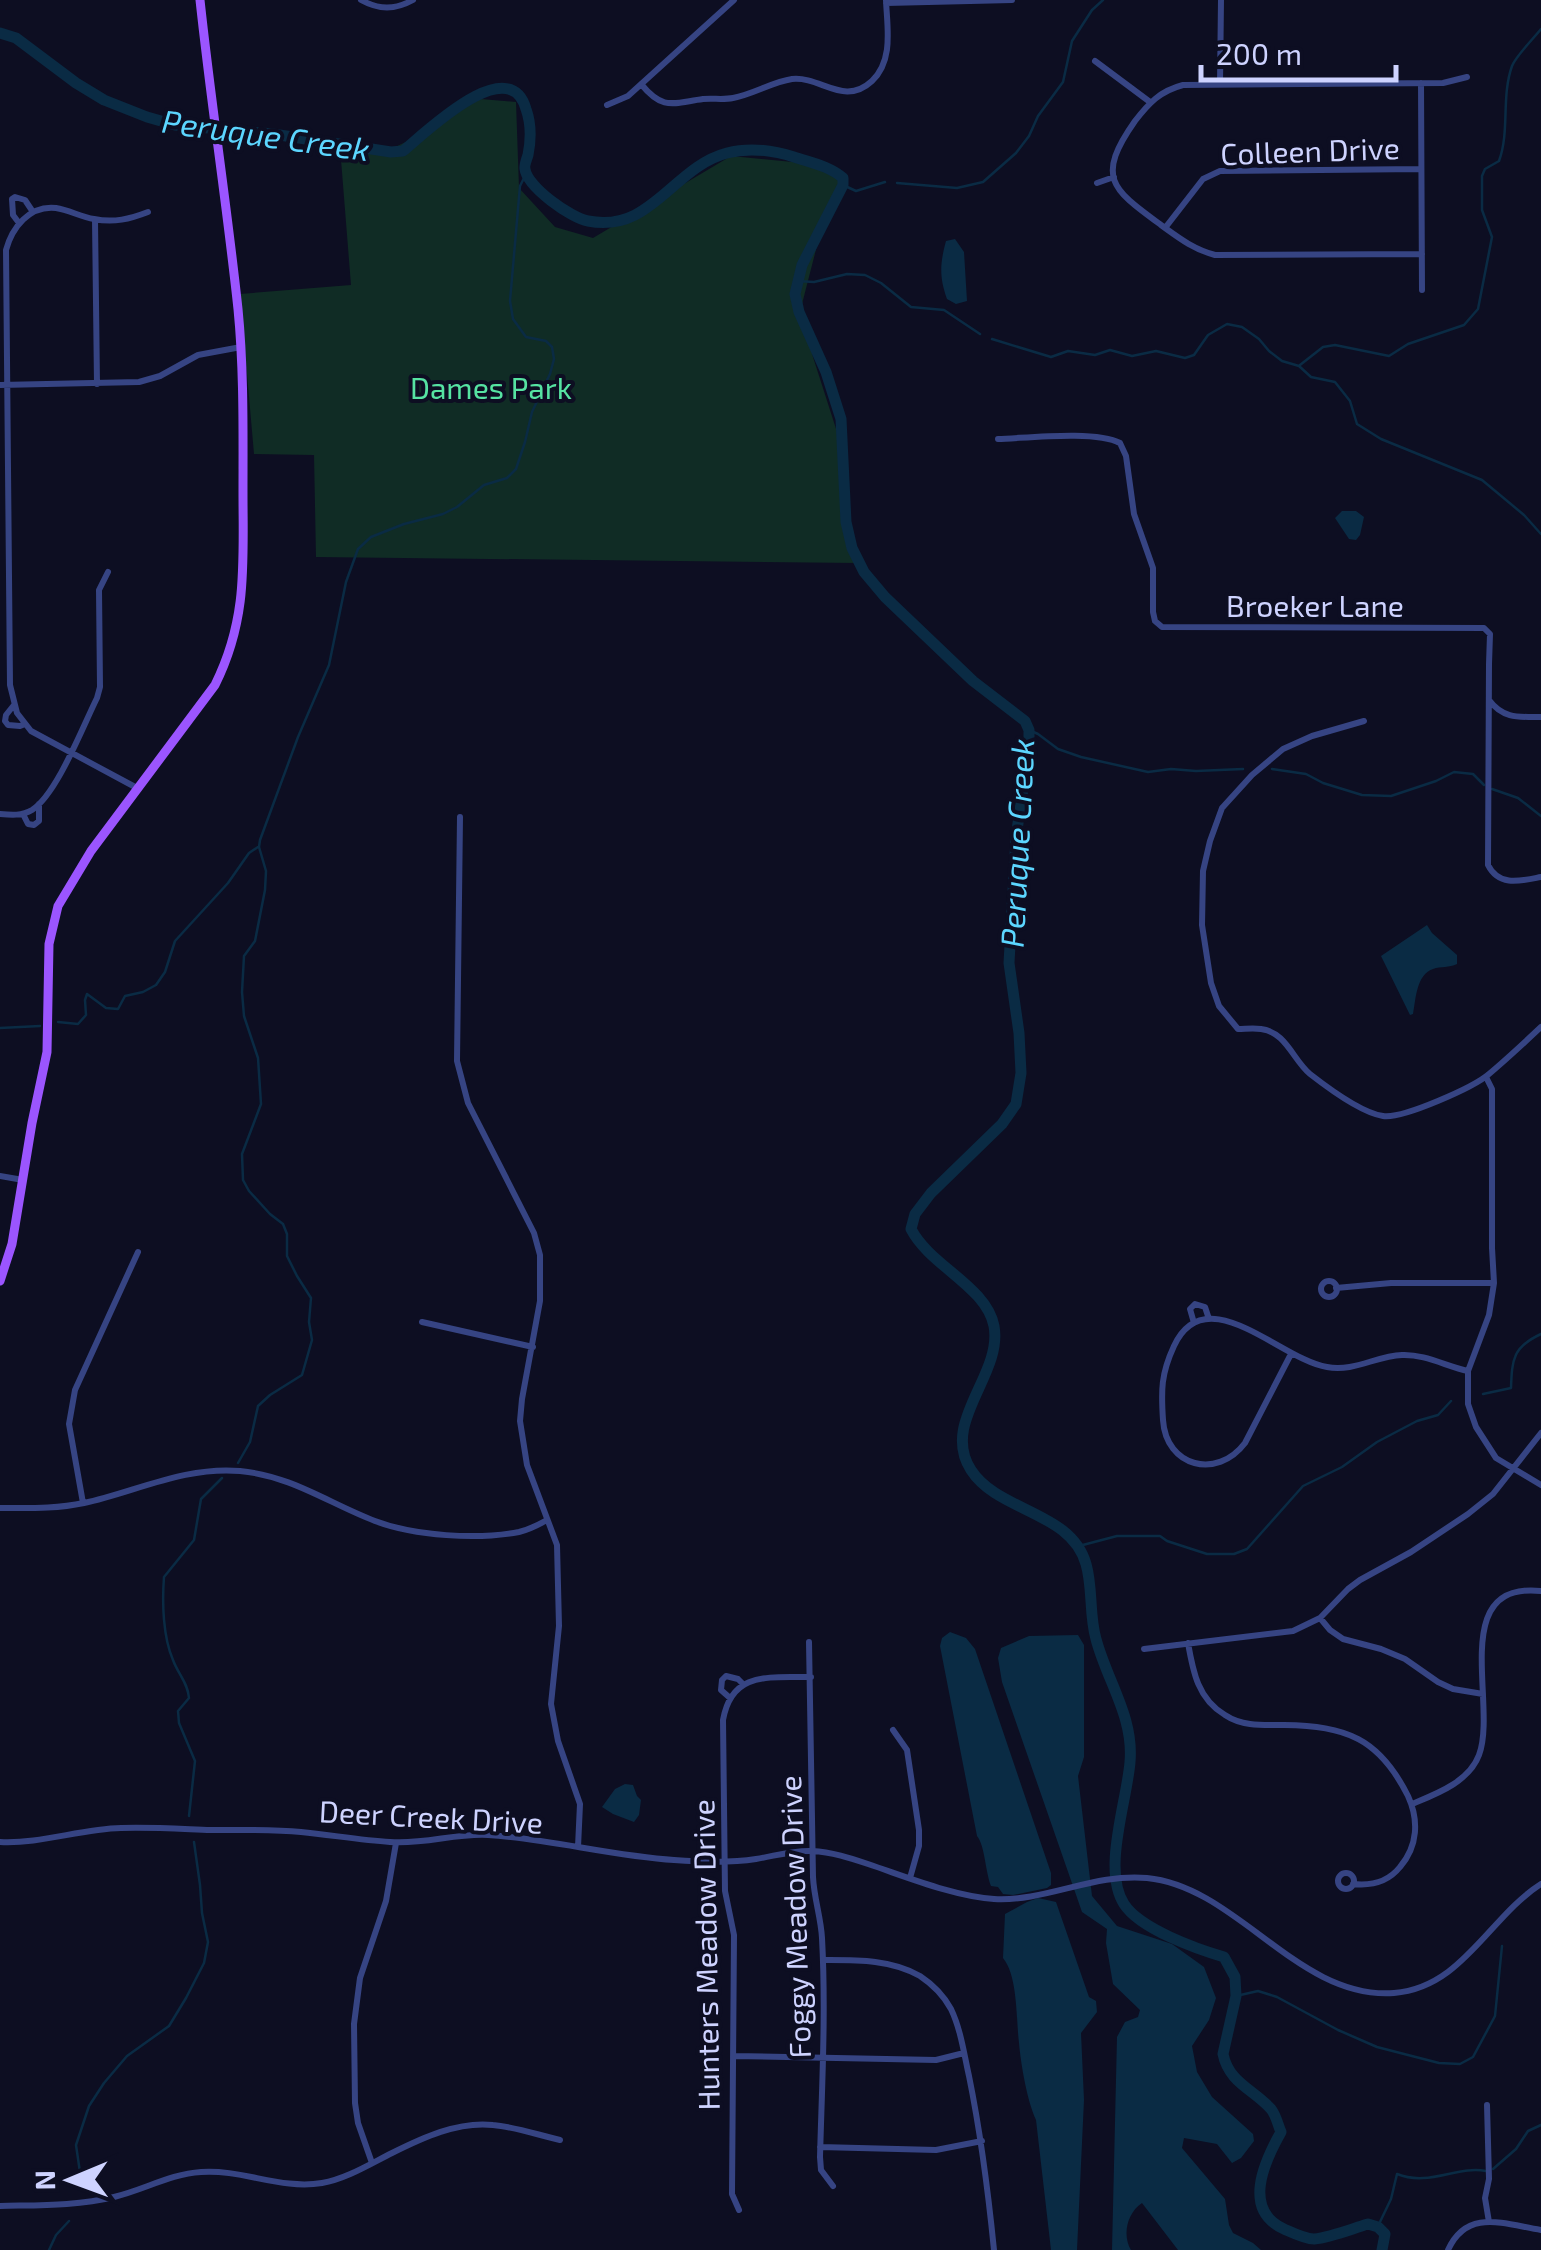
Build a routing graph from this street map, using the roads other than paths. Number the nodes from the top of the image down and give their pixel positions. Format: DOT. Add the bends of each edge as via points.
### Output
graph roads {
  1 [pos="200,0"];
  2 [pos="361,0"];
  3 [pos="413,0"];
  4 [pos="734,0"];
  5 [pos="1012,0"];
  6 [pos="1221,0"];
  7 [pos="886,1"];
  8 [pos="1095,62"];
  9 [pos="1467,77"];
  10 [pos="1420,83"];
  11 [pos="641,84"];
  12 [pos="1220,84"];
  13 [pos="1150,102"];
  14 [pos="606,104"];
  15 [pos="1422,169"];
  16 [pos="1114,178"];
  17 [pos="1097,182"];
  18 [pos="34,212"];
  19 [pos="148,212"];
  20 [pos="95,220"];
  21 [pos="20,223"];
  22 [pos="1165,228"];
  23 [pos="1422,254"];
  24 [pos="1422,290"];
  25 [pos="241,346"];
  26 [pos="97,384"];
  27 [pos="4,385"];
  28 [pos="998,439"];
  29 [pos="108,572"];
  30 [pos="1488,699"];
  31 [pos="14,705"];
  32 [pos="1541,717"];
  33 [pos="1364,721"];
  34 [pos="25,724"];
  35 [pos="70,752"];
  36 [pos="138,788"];
  37 [pos="39,804"];
  38 [pos="0,814"];
  39 [pos="23,814"];
  40 [pos="460,817"];
  41 [pos="1541,877"];
  42 [pos="1541,1028"];
  43 [pos="1486,1077"];
  44 [pos="0,1176"];
  45 [pos="22,1180"];
  46 [pos="138,1252"];
  47 [pos="0,1282"];
  48 [pos="1494,1283"];
  49 [pos="1336,1288"];
  50 [pos="1209,1319"];
  51 [pos="422,1322"];
  52 [pos="1194,1323"];
  53 [pos="533,1346"];
  54 [pos="1291,1354"];
  55 [pos="1468,1371"];
  56 [pos="1541,1433"];
  57 [pos="1513,1470"];
  58 [pos="1541,1485"];
  59 [pos="84,1503"];
  60 [pos="0,1508"];
  61 [pos="547,1520"];
  62 [pos="1541,1591"];
  63 [pos="1320,1618"];
  64 [pos="810,1642"];
  65 [pos="1188,1643"];
  66 [pos="1144,1649"];
  67 [pos="810,1677"];
  68 [pos="743,1684"];
  69 [pos="1483,1694"];
  70 [pos="730,1698"];
  71 [pos="893,1730"];
  72 [pos="1412,1804"];
  73 [pos="0,1842"];
  74 [pos="396,1843"];
  75 [pos="578,1847"];
  76 [pos="812,1851"];
  77 [pos="724,1860"];
  78 [pos="910,1878"];
  79 [pos="1352,1884"];
  80 [pos="1541,1884"];
  81 [pos="823,1960"];
  82 [pos="964,2053"];
  83 [pos="733,2056"];
  84 [pos="823,2058"];
  85 [pos="1486,2105"];
  86 [pos="560,2140"];
  87 [pos="982,2141"];
  88 [pos="820,2147"];
  89 [pos="372,2163"];
  90 [pos="833,2186"];
  91 [pos="0,2206"];
  92 [pos="739,2210"];
  93 [pos="1489,2222"];
  94 [pos="1541,2230"];
  95 [pos="994,2250"];
  96 [pos="1448,2250"];
  1 -- 25 [label="main road"];
  2 -- 3 [label="street" via="384,8"];
  4 -- 11 [label="street"];
  5 -- 7 [label="street"];
  6 -- 12 [label="street"];
  7 -- 11 [label="street" via="887,55 863,88 842,92 794,79 730,99 679,104 660,101"];
  8 -- 13 [label="street"];
  9 -- 10 [label="street"];
  10 -- 12 [label="street"];
  10 -- 15 [label="street"];
  11 -- 14 [label="street"];
  12 -- 13 [label="street" via="1183,85"];
  13 -- 16 [label="street" via="1118,146"];
  15 -- 22 [label="street, Colleen Drive" via="1220,171 1202,179"];
  15 -- 23 [label="street"];
  16 -- 17 [label="street"];
  16 -- 22 [label="street" via="1123,196"];
  18 -- 20 [label="street" via="53,208"];
  18 -- 21 [label="street"];
  18 -- 21 [label="street" via="15,197 11,206"];
  19 -- 20 [label="street" via="124,221"];
  20 -- 26 [label="street"];
  21 -- 27 [label="street" via="6,250"];
  22 -- 23 [label="street" via="1214,255"];
  23 -- 24 [label="street"];
  25 -- 26 [label="street" via="198,355 150,380"];
  25 -- 36 [label="main road" via="240,616 215,685"];
  26 -- 27 [label="street"];
  27 -- 31 [label="street"];
  28 -- 30 [label="street, Broeker Lane" via="1120,443 1134,514 1154,568 1155,621 1162,627 1484,628 1491,642"];
  29 -- 35 [label="street" via="99,590 98,698"];
  30 -- 32 [label="street" via="1506,715"];
  30 -- 41 [label="street, Broeker Lane" via="1488,865 1502,880"];
  31 -- 34 [label="street"];
  31 -- 34 [label="street" via="5,721"];
  33 -- 43 [label="street" via="1283,749 1222,808 1200,900 1211,983 1238,1029 1276,1035 1311,1074 1380,1116 1418,1109"];
  34 -- 35 [label="street"];
  35 -- 36 [label="street"];
  35 -- 37 [label="street"];
  36 -- 45 [label="main road" via="58,906 48,973 48,1052"];
  37 -- 39 [label="street"];
  37 -- 39 [label="street" via="34,825"];
  38 -- 39 [label="street"];
  40 -- 53 [label="street" via="457,1061 468,1103 540,1254"];
  42 -- 43 [label="street"];
  43 -- 48 [label="street" via="1492,1089"];
  44 -- 45 [label="street"];
  45 -- 47 [label="main road"];
  46 -- 59 [label="street" via="70,1408"];
  48 -- 49 [label="street"];
  48 -- 55 [label="street"];
  50 -- 52 [label="street"];
  50 -- 52 [label="street" via="1196,1304 1190,1309"];
  50 -- 54 [label="street" via="1232,1321"];
  51 -- 53 [label="street"];
  52 -- 54 [label="street" via="1178,1337 1162,1375 1162,1410 1169,1444 1196,1463 1222,1462 1245,1444"];
  53 -- 61 [label="street" via="520,1421"];
  54 -- 55 [label="street" via="1328,1368 1407,1355"];
  55 -- 57 [label="street" via="1476,1427"];
  56 -- 57 [label="street"];
  57 -- 58 [label="street"];
  57 -- 63 [label="street" via="1468,1514 1360,1580"];
  59 -- 60 [label="street"];
  59 -- 61 [label="street" via="175,1476 235,1470 277,1478 418,1532 498,1534"];
  61 -- 75 [label="street" via="558,1578 551,1704 580,1804"];
  62 -- 69 [label="street" via="1514,1593 1491,1608 1482,1643"];
  63 -- 65 [label="street" via="1294,1631"];
  63 -- 69 [label="street" via="1343,1640 1405,1658 1453,1689"];
  64 -- 67 [label="street, Foggy Meadow Drive"];
  65 -- 66 [label="street"];
  65 -- 72 [label="street" via="1194,1677 1222,1714 1250,1724 1356,1737 1384,1759"];
  67 -- 68 [label="street"];
  67 -- 76 [label="street, Foggy Meadow Drive"];
  68 -- 70 [label="street"];
  68 -- 70 [label="street" via="732,1676 722,1680"];
  69 -- 72 [label="street" via="1484,1736 1473,1766 1449,1787"];
  70 -- 77 [label="street, Hunters Meadow Drive" via="723,1720"];
  71 -- 78 [label="street" via="907,1750 919,1830"];
  72 -- 79 [label="street" via="1414,1840 1399,1870 1372,1885"];
  73 -- 74 [label="street, Deer Creek Drive" via="122,1828 296,1832"];
  74 -- 75 [label="street, Deer Creek Drive" via="488,1835"];
  74 -- 89 [label="street" via="354,2024 355,2103"];
  75 -- 77 [label="street, Deer Creek Drive"];
  76 -- 77 [label="street, Deer Creek Drive"];
  76 -- 78 [label="street, Deer Creek Drive"];
  76 -- 81 [label="street, Foggy Meadow Drive"];
  77 -- 83 [label="street, Hunters Meadow Drive" via="734,1935"];
  78 -- 80 [label="street, Deer Creek Drive" via="1006,1900 1137,1878 1182,1886 1320,1975 1380,1994 1421,1988 1446,1974"];
  81 -- 82 [label="street" via="879,1962 919,1976 950,2006"];
  81 -- 84 [label="street, Foggy Meadow Drive"];
  82 -- 84 [label="street" via="936,2060"];
  82 -- 87 [label="street"];
  83 -- 84 [label="street"];
  83 -- 92 [label="street, Hunters Meadow Drive" via="732,2194"];
  84 -- 88 [label="street, Foggy Meadow Drive"];
  85 -- 93 [label="street"];
  86 -- 89 [label="street" via="490,2124 467,2126"];
  87 -- 88 [label="street" via="936,2150"];
  87 -- 95 [label="street"];
  88 -- 90 [label="street, Foggy Meadow Drive" via="821,2170"];
  89 -- 91 [label="street" via="318,2184 208,2171 182,2173 114,2197"];
  93 -- 94 [label="street"];
  93 -- 96 [label="street" via="1468,2225"];
}
